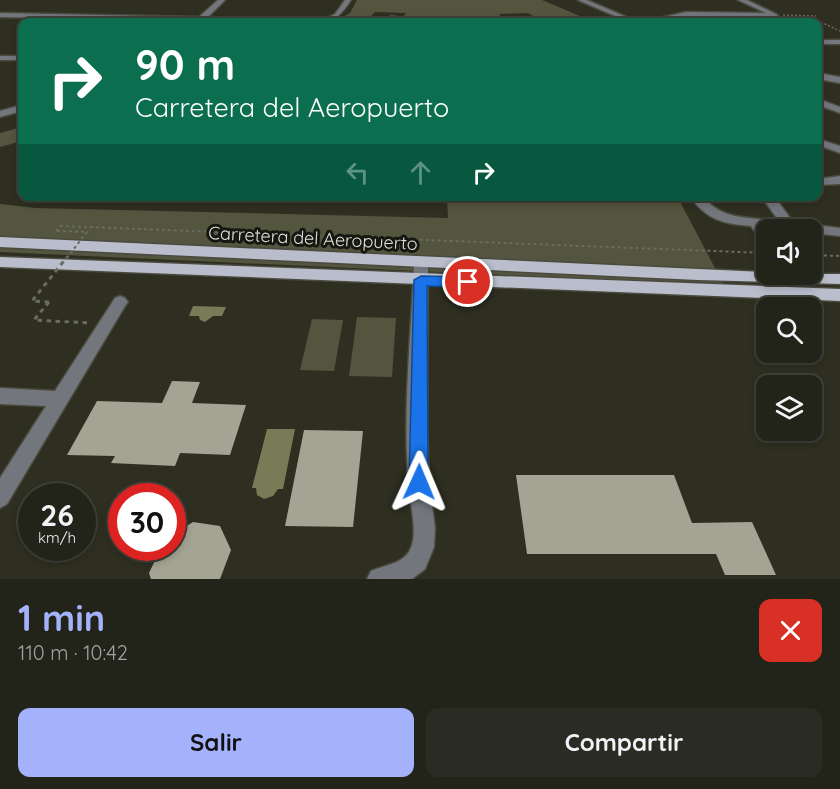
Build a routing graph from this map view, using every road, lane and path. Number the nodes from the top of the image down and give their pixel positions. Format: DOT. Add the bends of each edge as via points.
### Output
graph roads {
  1 [pos="222,0"];
  2 [pos="348,0"];
  3 [pos="581,0"];
  4 [pos="741,0"];
  5 [pos="0,15"];
  6 [pos="775,15"];
  7 [pos="808,16"];
  8 [pos="816,16"];
  9 [pos="75,18"];
  10 [pos="202,18"];
  11 [pos="331,18"];
  12 [pos="624,18"];
  13 [pos="666,18"];
  14 [pos="812,18"];
  15 [pos="822,23"];
  16 [pos="840,31"];
  17 [pos="822,42"];
  18 [pos="840,42"];
  19 [pos="0,57"];
  20 [pos="18,58"];
  21 [pos="822,77"];
  22 [pos="840,80"];
  23 [pos="822,103"];
  24 [pos="18,110"];
  25 [pos="840,110"];
  26 [pos="0,114"];
  27 [pos="822,143"];
  28 [pos="840,150"];
  29 [pos="840,180"];
  30 [pos="822,182"];
  31 [pos="700,201"];
  32 [pos="771,201"];
  33 [pos="784,219"];
  34 [pos="755,222"];
  35 [pos="822,229"];
  36 [pos="840,231"];
  37 [pos="0,242"];
  38 [pos="171,250"];
  39 [pos="756,253"];
  40 [pos="822,255"];
  41 [pos="840,256"];
  42 [pos="0,262"];
  43 [pos="159,268"];
  44 [pos="421,272"];
  45 [pos="756,276"];
  46 [pos="822,278"];
  47 [pos="840,279"];
  48 [pos="840,295"];
  49 [pos="120,302"];
  50 [pos="107,323"];
  51 [pos="0,396"];
  52 [pos="60,399"];
  53 [pos="0,497"];
  54 [pos="379,579"];
  1 -- 10 [label="street"];
  2 -- 11 [label="street"];
  3 -- 12 [label="street"];
  4 -- 6 [label="street"];
  5 -- 9 [label="street"];
  6 -- 7 [label="path"];
  6 -- 13 [label="street" via="686,14"];
  7 -- 8 [label="path"];
  7 -- 14 [label="path"];
  15 -- 16 [label="path"];
  17 -- 18 [label="street"];
  19 -- 20 [label="street"];
  21 -- 22 [label="street"];
  23 -- 25 [label="street"];
  24 -- 26 [label="street"];
  27 -- 28 [label="street"];
  29 -- 30 [label="street"];
  31 -- 34 [label="street" via="718,218"];
  32 -- 33 [label="street"];
  35 -- 36 [label="street"];
  37 -- 38 [label="main road, Carretera del Aeropuerto"];
  38 -- 43 [label="main road"];
  38 -- 44 [label="main road, Carretera del Aeropuerto"];
  39 -- 50 [label="path, bridge" via="61,226 57,231 87,231 32,301 49,302 34,320"];
  40 -- 41 [label="path"];
  42 -- 43 [label="main road, Carretera del Aeropuerto"];
  43 -- 44 [label="main road, Carretera del Aeropuerto"];
  44 -- 45 [label="main road, Carretera del Aeropuerto"];
  44 -- 48 [label="main road, Carretera del Aeropuerto"];
  44 -- 54 [label="street" via="421,553 414,565"];
  46 -- 47 [label="main road, Carretera del Aeropuerto"];
  49 -- 50 [label="street"];
  50 -- 52 [label="street"];
  51 -- 52 [label="street"];
  52 -- 53 [label="street"];
}
